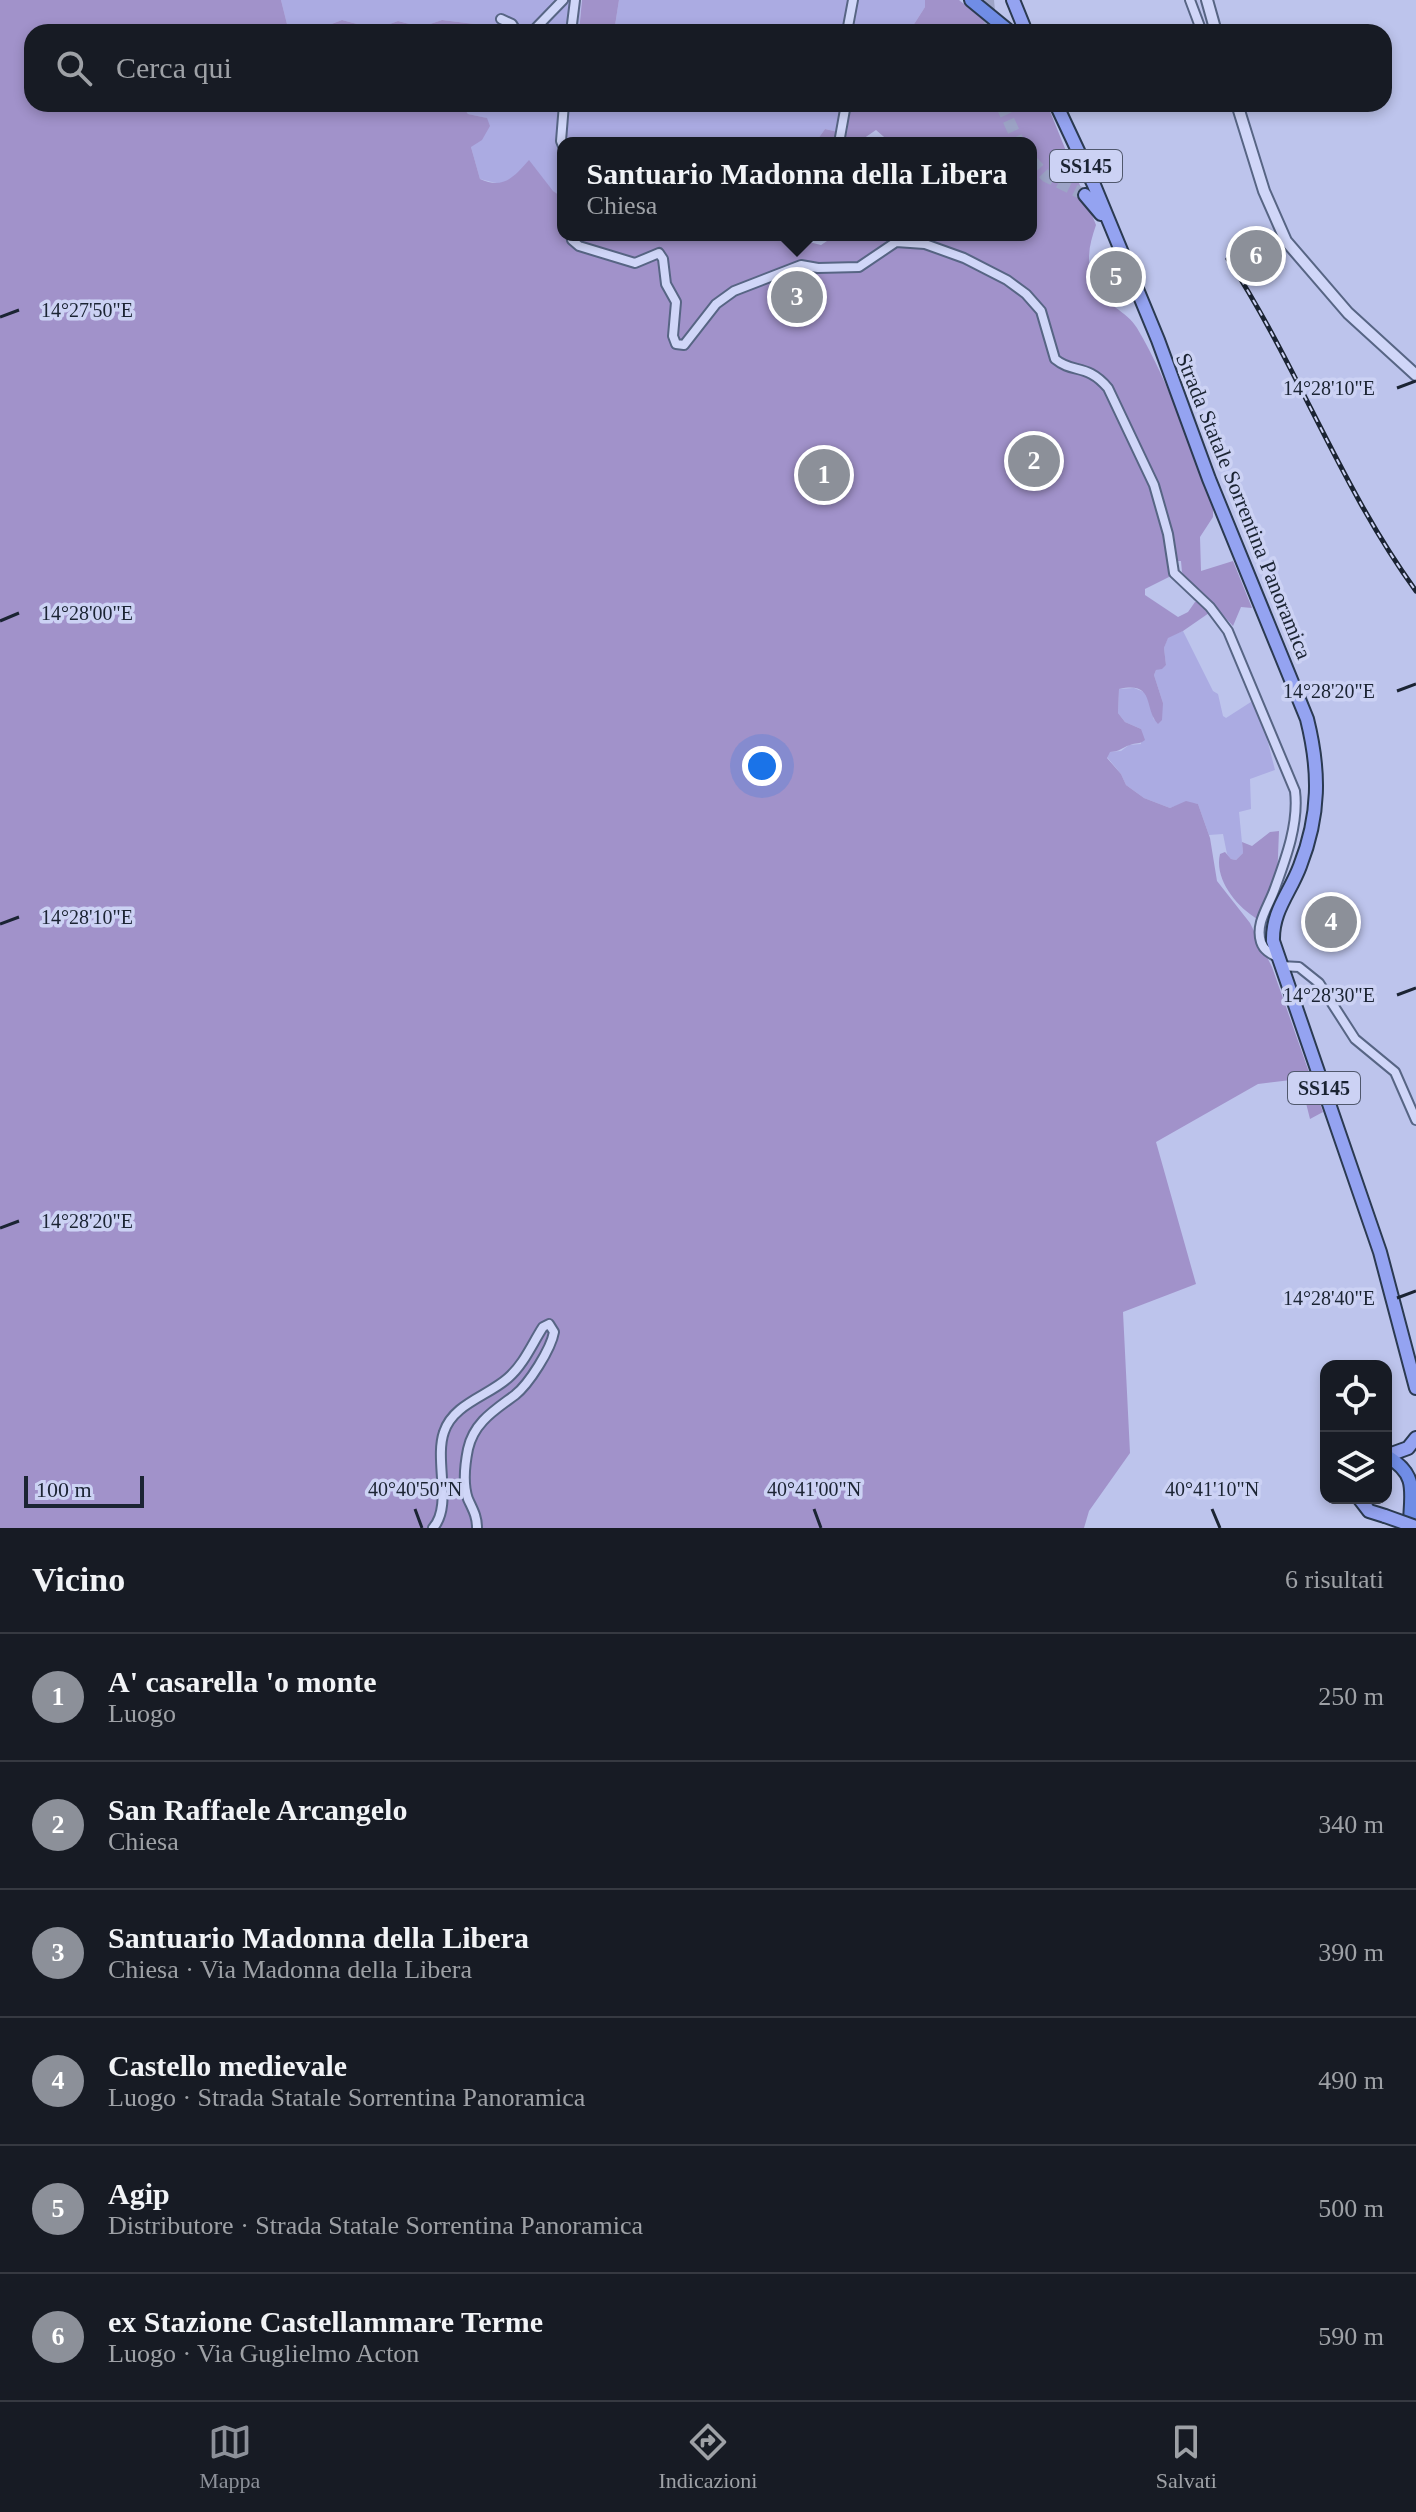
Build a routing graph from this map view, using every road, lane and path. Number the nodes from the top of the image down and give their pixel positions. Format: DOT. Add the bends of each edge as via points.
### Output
graph roads {
  1 [pos="563,0"];
  2 [pos="575,0"];
  3 [pos="853,0"];
  4 [pos="971,0"];
  5 [pos="1013,0"];
  6 [pos="1190,0"];
  7 [pos="1207,0"];
  8 [pos="501,19"];
  9 [pos="512,24"];
  10 [pos="540,24"];
  11 [pos="572,24"];
  12 [pos="848,24"];
  13 [pos="1000,24"];
  14 [pos="1023,24"];
  15 [pos="1199,24"];
  16 [pos="1214,24"];
  17 [pos="563,112"];
  18 [pos="845,112"];
  19 [pos="1060,112"];
  20 [pos="1239,112"];
  21 [pos="561,137"];
  22 [pos="840,137"];
  23 [pos="1085,195"];
  24 [pos="1112,229"];
  25 [pos="573,241"];
  26 [pos="1416,375"];
  27 [pos="1280,962"];
  28 [pos="1416,1120"];
  29 [pos="1416,1388"];
  30 [pos="1416,1438"];
  31 [pos="1392,1454"];
  32 [pos="1392,1459"];
  33 [pos="1416,1503"];
  34 [pos="1364,1504"];
  35 [pos="1411,1525"];
  36 [pos="433,1528"];
  37 [pos="477,1528"];
  1 -- 10 [label="street"];
  2 -- 11 [label="street"];
  3 -- 12 [label="street"];
  4 -- 13 [label="highway"];
  5 -- 14 [label="main road"];
  6 -- 15 [label="street"];
  7 -- 16 [label="street"];
  8 -- 9 [label="street"];
  17 -- 21 [label="street"];
  18 -- 22 [label="street"];
  19 -- 24 [label="main road, Strada Statale Sorrentina Panoramica / SS145"];
  20 -- 26 [label="street" via="1286,241 1348,313"];
  23 -- 24 [label="main road, SS145"];
  24 -- 27 [label="main road, Strada Statale Sorrentina Panoramica / SS145" via="1302,707 1316,755 1318,791 1311,828 1300,867 1272,926"];
  25 -- 27 [label="street" via="635,263 659,253 676,302 673,336 676,344 684,345 716,304 734,291 801,265 859,267 896,242 925,244 964,258 1026,294 1041,311 1055,359 1088,370 1108,388 1154,485 1174,573 1228,631 1295,791 1287,854 1261,921 1261,943"];
  27 -- 28 [label="street" via="1299,967 1319,983 1355,1039 1395,1072"];
  27 -- 29 [label="main road, Strada Statale Sorrentina Panoramica / SS145" via="1380,1252"];
  30 -- 31 [label="main road"];
  32 -- 35 [label="highway" via="1413,1482"];
  33 -- 35 [label="highway"];
  34 -- 35 [label="main road, bridge" via="1369,1511"];
  36 -- 37 [label="street" via="442,1515 441,1456 448,1423 507,1379 549,1324 552,1340 534,1374 473,1433 465,1477"];
}
